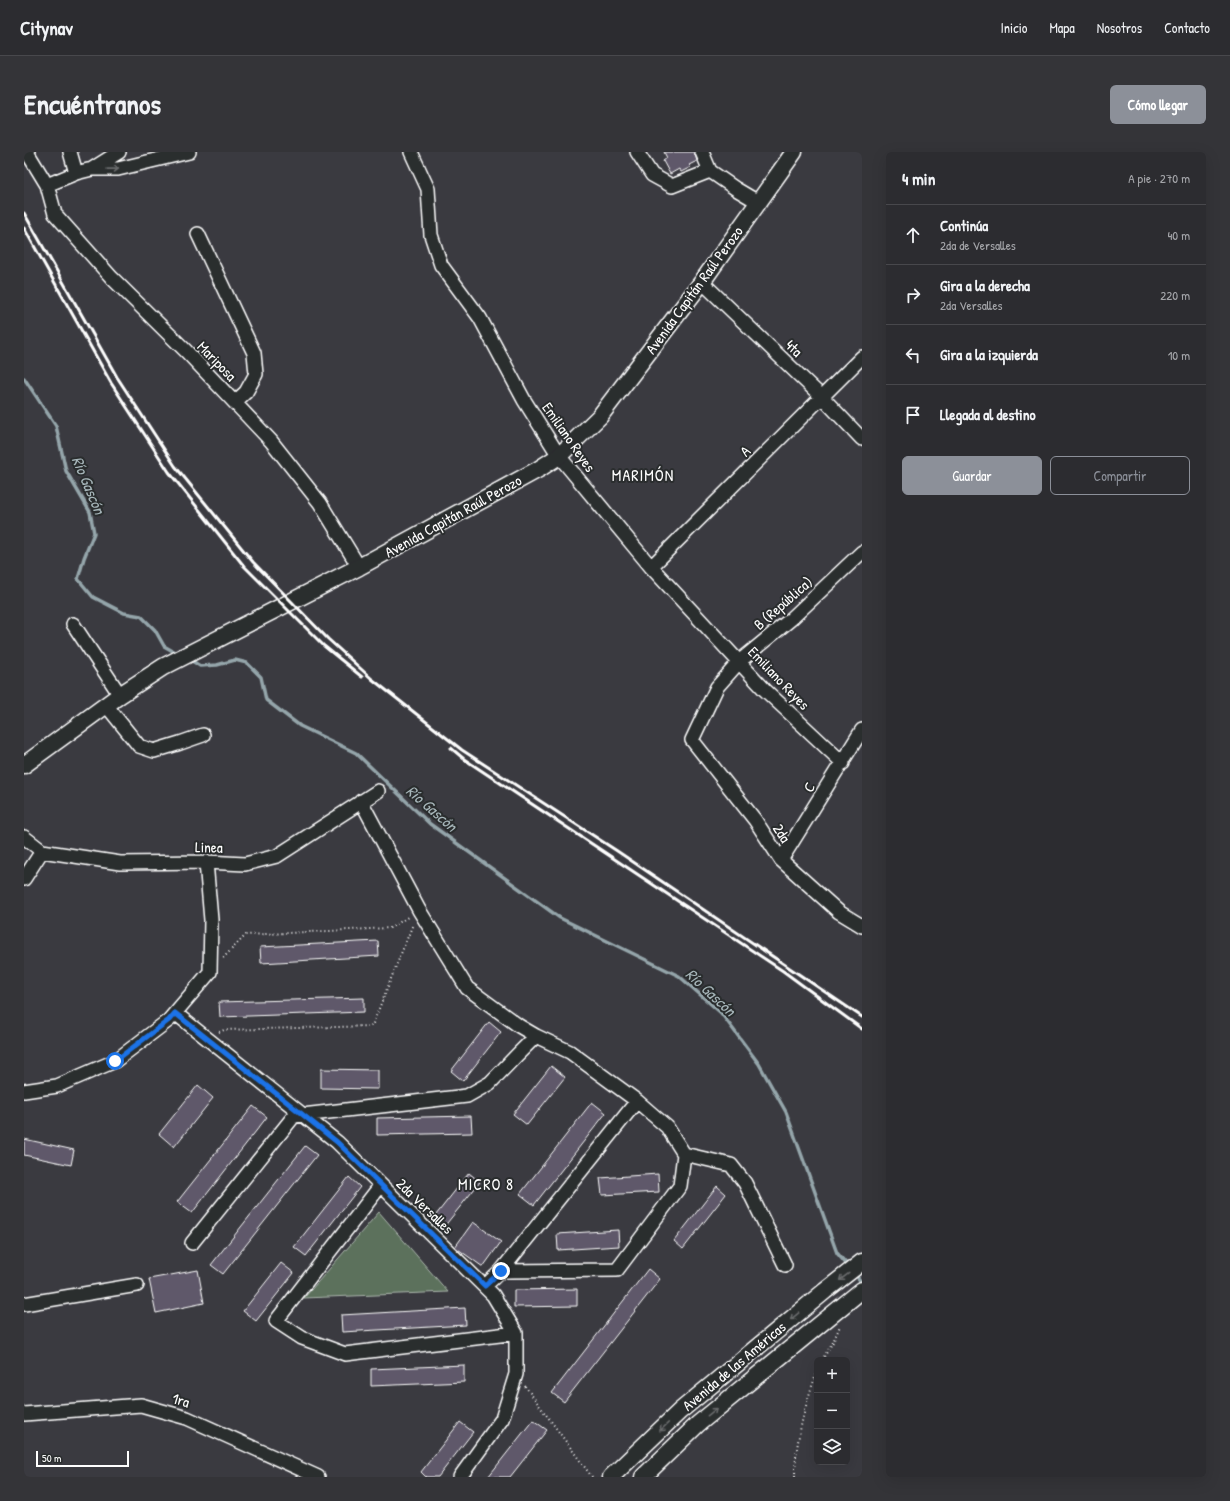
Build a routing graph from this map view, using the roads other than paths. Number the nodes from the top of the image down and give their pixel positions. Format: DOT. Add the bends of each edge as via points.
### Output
graph roads {
  1 [pos="27,152"];
  2 [pos="70,152"];
  3 [pos="119,152"];
  4 [pos="189,152"];
  5 [pos="411,152"];
  6 [pos="637,152"];
  7 [pos="702,152"];
  8 [pos="790,154"];
  9 [pos="92,169"];
  10 [pos="710,171"];
  11 [pos="76,173"];
  12 [pos="47,185"];
  13 [pos="758,202"];
  14 [pos="198,234"];
  15 [pos="702,282"];
  16 [pos="862,357"];
  17 [pos="822,397"];
  18 [pos="235,402"];
  19 [pos="862,439"];
  20 [pos="559,456"];
  21 [pos="862,552"];
  22 [pos="359,567"];
  23 [pos="651,567"];
  24 [pos="72,624"];
  25 [pos="740,661"];
  26 [pos="120,695"];
  27 [pos="106,705"];
  28 [pos="862,730"];
  29 [pos="203,734"];
  30 [pos="692,740"];
  31 [pos="843,763"];
  32 [pos="24,766"];
  33 [pos="378,791"];
  34 [pos="361,801"];
  35 [pos="24,837"];
  36 [pos="42,851"];
  37 [pos="781,860"];
  38 [pos="206,862"];
  39 [pos="24,879"];
  40 [pos="862,926"];
  41 [pos="175,1013"];
  42 [pos="536,1036"];
  43 [pos="24,1090"];
  44 [pos="638,1101"];
  45 [pos="301,1114"];
  46 [pos="684,1154"];
  47 [pos="381,1185"];
  48 [pos="192,1243"];
  49 [pos="862,1262"];
  50 [pos="785,1265"];
  51 [pos="501,1271"];
  52 [pos="137,1285"];
  53 [pos="485,1286"];
  54 [pos="862,1290"];
  55 [pos="24,1304"];
  56 [pos="516,1333"];
  57 [pos="24,1414"];
  58 [pos="318,1477"];
  59 [pos="460,1477"];
  60 [pos="611,1477"];
  61 [pos="643,1477"];
  1 -- 12 [label="street, Mariposa"];
  2 -- 11 [label="street"];
  3 -- 9 [label="street"];
  9 -- 4 [label="street, one-way" via="118,169"];
  5 -- 20 [label="street, Emiliano Reyes" via="428,189 431,235 441,265 480,318 524,400"];
  6 -- 10 [label="street" via="652,175 672,186"];
  7 -- 10 [label="street"];
  8 -- 13 [label="main road, Avenida Capitán Raúl Perozo"];
  9 -- 11 [label="street"];
  10 -- 13 [label="street"];
  11 -- 12 [label="street"];
  12 -- 18 [label="street, Mariposa" via="55,214 112,278"];
  13 -- 15 [label="main road, Avenida Capitán Raúl Perozo"];
  14 -- 18 [label="street" via="254,353 256,374 246,392"];
  15 -- 17 [label="street, 4ta"];
  15 -- 20 [label="main road, Avenida Capitán Raúl Perozo" via="600,416"];
  16 -- 17 [label="street, A"];
  17 -- 19 [label="street, 4ta"];
  17 -- 23 [label="street, A"];
  18 -- 22 [label="street, Mariposa" via="271,440 320,503"];
  20 -- 22 [label="main road, Avenida Capitán Raúl Perozo"];
  20 -- 23 [label="street, Emiliano Reyes"];
  21 -- 25 [label="street, B (República)" via="791,619"];
  22 -- 26 [label="main road, Avenida Capitán Raúl Perozo" via="163,667"];
  23 -- 25 [label="street, Emiliano Reyes"];
  24 -- 26 [label="street"];
  25 -- 30 [label="street, B (República)" via="717,687"];
  25 -- 31 [label="street, Emiliano Reyes" via="765,690"];
  26 -- 27 [label="main road, Avenida Capitán Raúl Perozo"];
  27 -- 29 [label="street" via="139,746 154,751"];
  27 -- 32 [label="main road, Avenida Capitán Raúl Perozo"];
  28 -- 31 [label="street, C"];
  30 -- 37 [label="street, 2da" via="755,820"];
  31 -- 37 [label="street, C"];
  33 -- 34 [label="street, Linea"];
  34 -- 38 [label="street, Linea" via="277,856 245,864"];
  34 -- 42 [label="street" via="419,910 467,988"];
  35 -- 36 [label="street, Linea"];
  36 -- 38 [label="street, Linea" via="120,863"];
  36 -- 39 [label="street"];
  37 -- 40 [label="street, 2da" via="839,912"];
  38 -- 41 [label="street" via="211,920 210,972"];
  41 -- 43 [label="street" via="115,1061 57,1086"];
  41 -- 45 [label="street, 2da Versalles"];
  42 -- 44 [label="street" via="570,1052"];
  42 -- 45 [label="street" via="490,1083 467,1096"];
  44 -- 46 [label="street" via="668,1127"];
  44 -- 51 [label="street"];
  45 -- 47 [label="street, 2da Versalles" via="337,1142"];
  45 -- 48 [label="street" via="294,1116"];
  46 -- 50 [label="street" via="731,1165 745,1183"];
  46 -- 51 [label="street" via="680,1186 617,1270"];
  47 -- 53 [label="street, 2da Versalles"];
  47 -- 56 [label="street" via="276,1321 302,1338 345,1354"];
  49 -- 60 [label="main road, Avenida de las Américas, one-way" via="680,1411"];
  51 -- 53 [label="street"];
  52 -- 55 [label="street"];
  53 -- 56 [label="street, 2da Versalles"];
  61 -- 54 [label="main road, Avenida de las Américas, one-way" via="698,1424 842,1314"];
  56 -- 59 [label="street" via="516,1374 502,1419"];
  57 -- 58 [label="street, 1ra" via="141,1405 186,1418"];
}
